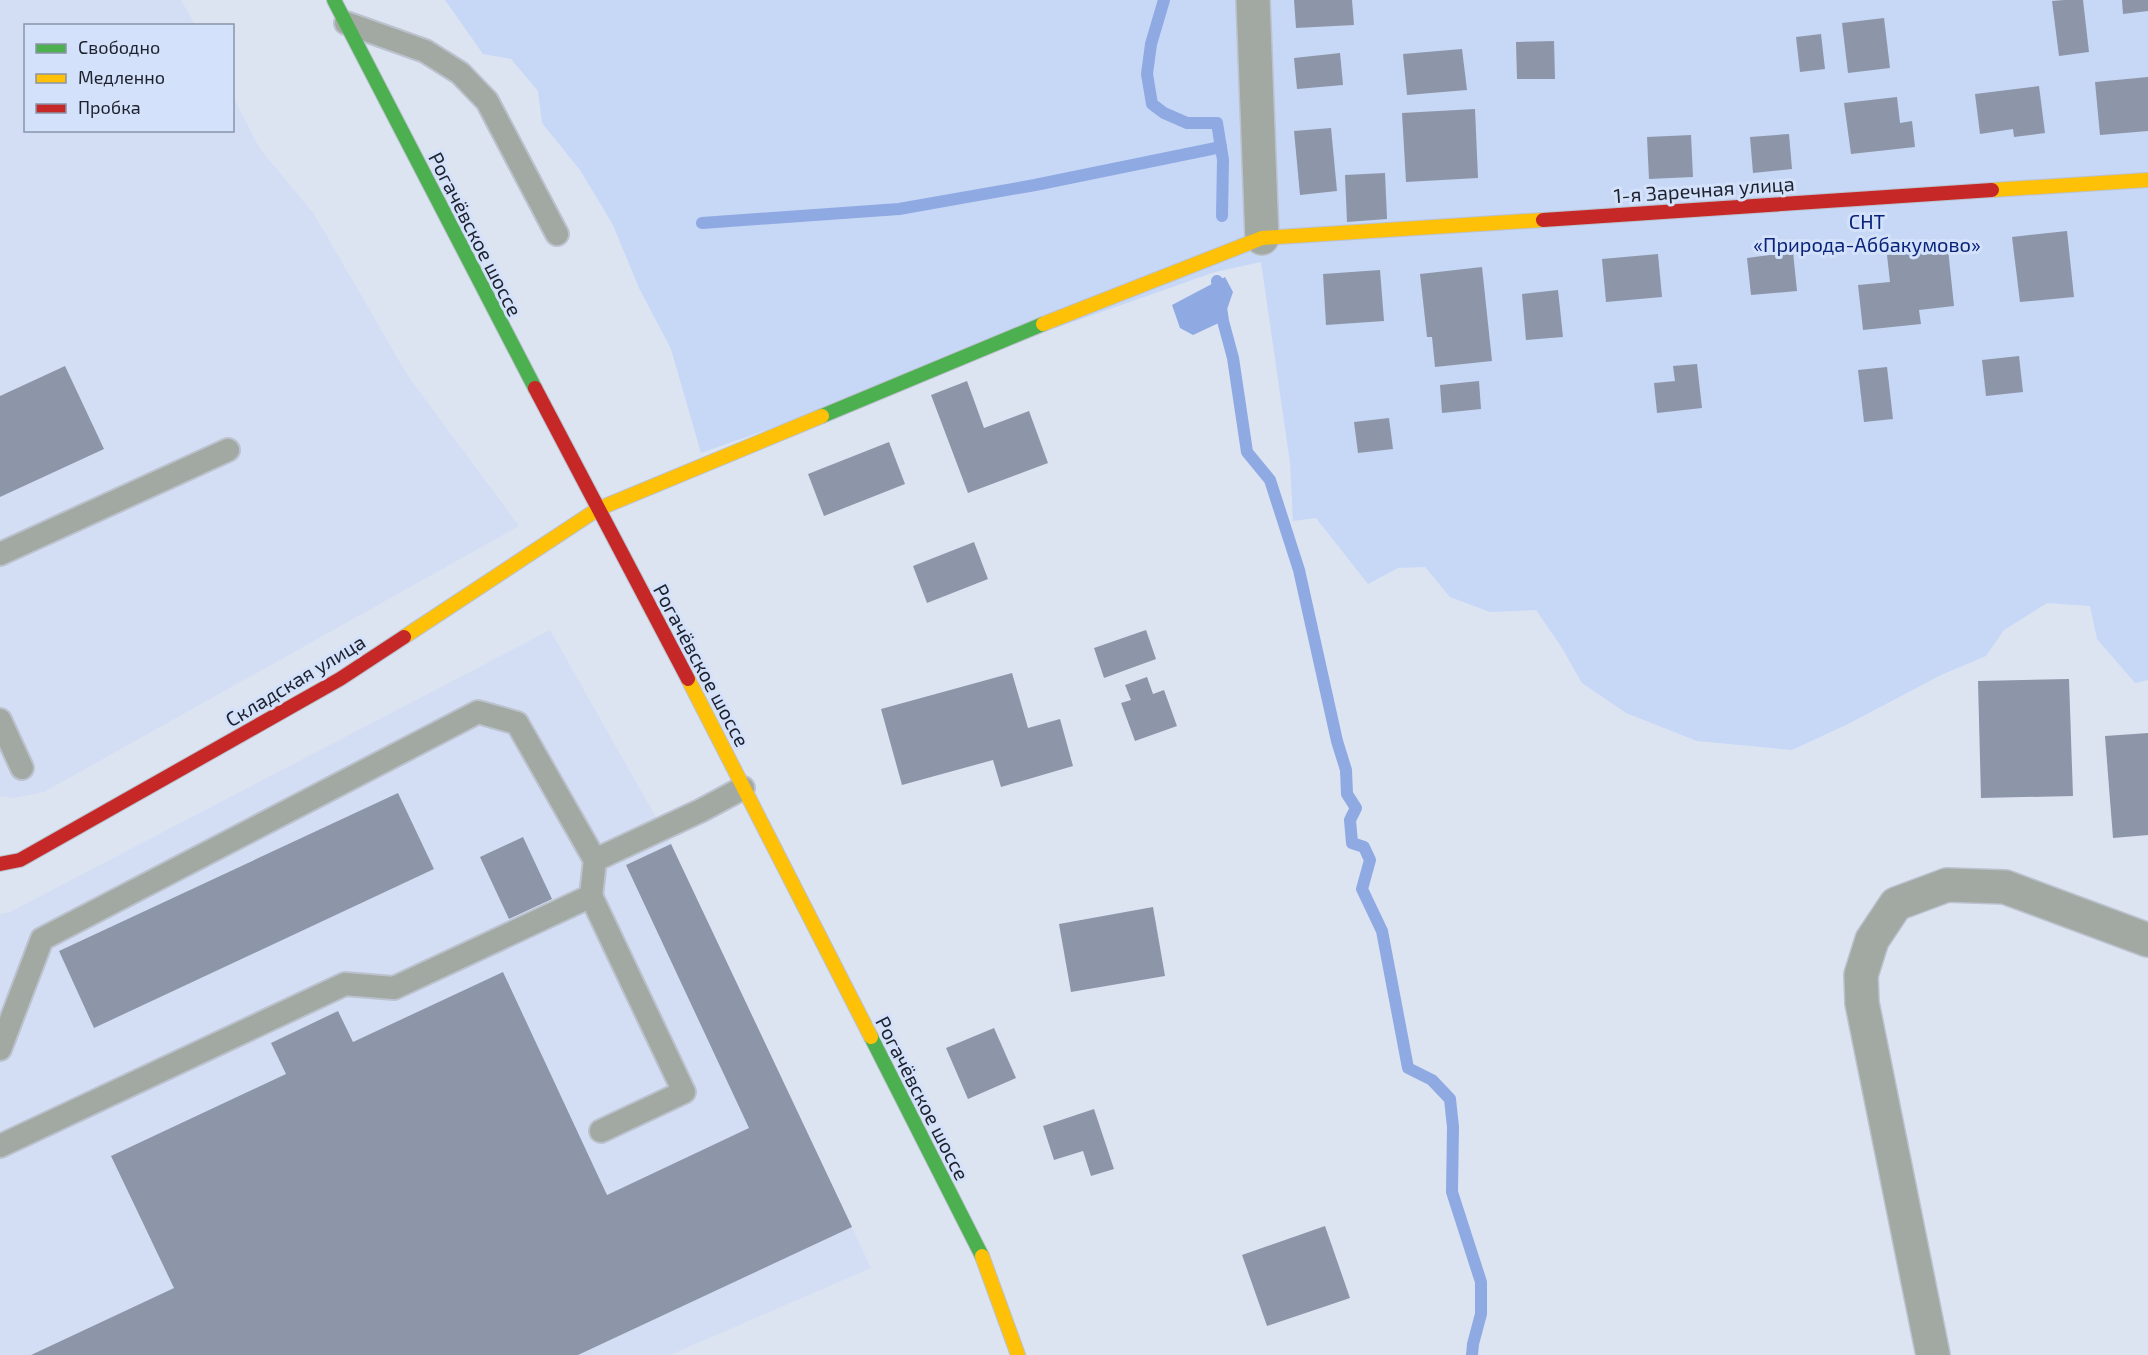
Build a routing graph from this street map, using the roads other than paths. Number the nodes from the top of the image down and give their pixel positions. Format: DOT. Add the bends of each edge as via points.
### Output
graph roads {
  1 [pos="334,0"];
  2 [pos="1253,0"];
  3 [pos="346,23"];
  4 [pos="2148,180"];
  5 [pos="557,234"];
  6 [pos="1262,238"];
  7 [pos="228,450"];
  8 [pos="598,509"];
  9 [pos="0,554"];
  10 [pos="0,720"];
  11 [pos="22,768"];
  12 [pos="743,788"];
  13 [pos="595,860"];
  14 [pos="0,864"];
  15 [pos="591,896"];
  16 [pos="2148,940"];
  17 [pos="0,1049"];
  18 [pos="601,1131"];
  19 [pos="0,1146"];
  20 [pos="1018,1355"];
  21 [pos="1933,1355"];
  1 -- 3 [label="street, Рогачёвское шоссе"];
  2 -- 6 [label="street"];
  3 -- 5 [label="lane" via="425,51 460,73 487,101"];
  3 -- 8 [label="street, Рогачёвское шоссе"];
  4 -- 6 [label="street, 1-я Заречная улица"];
  6 -- 8 [label="street, 1-я Заречная улица" via="1035,327"];
  7 -- 9 [label="lane"];
  8 -- 12 [label="street, Рогачёвское шоссе"];
  8 -- 14 [label="street, Складская улица" via="340,679 20,860"];
  10 -- 11 [label="lane"];
  12 -- 13 [label="lane"];
  12 -- 20 [label="street, Рогачёвское шоссе" via="979,1250"];
  13 -- 15 [label="lane"];
  13 -- 17 [label="lane" via="517,723 478,712 42,939"];
  15 -- 18 [label="lane" via="684,1092"];
  15 -- 19 [label="lane" via="394,988 345,984"];
  16 -- 21 [label="street" via="2005,887 1947,885 1896,904 1872,940 1861,975 1862,1003"];
}
